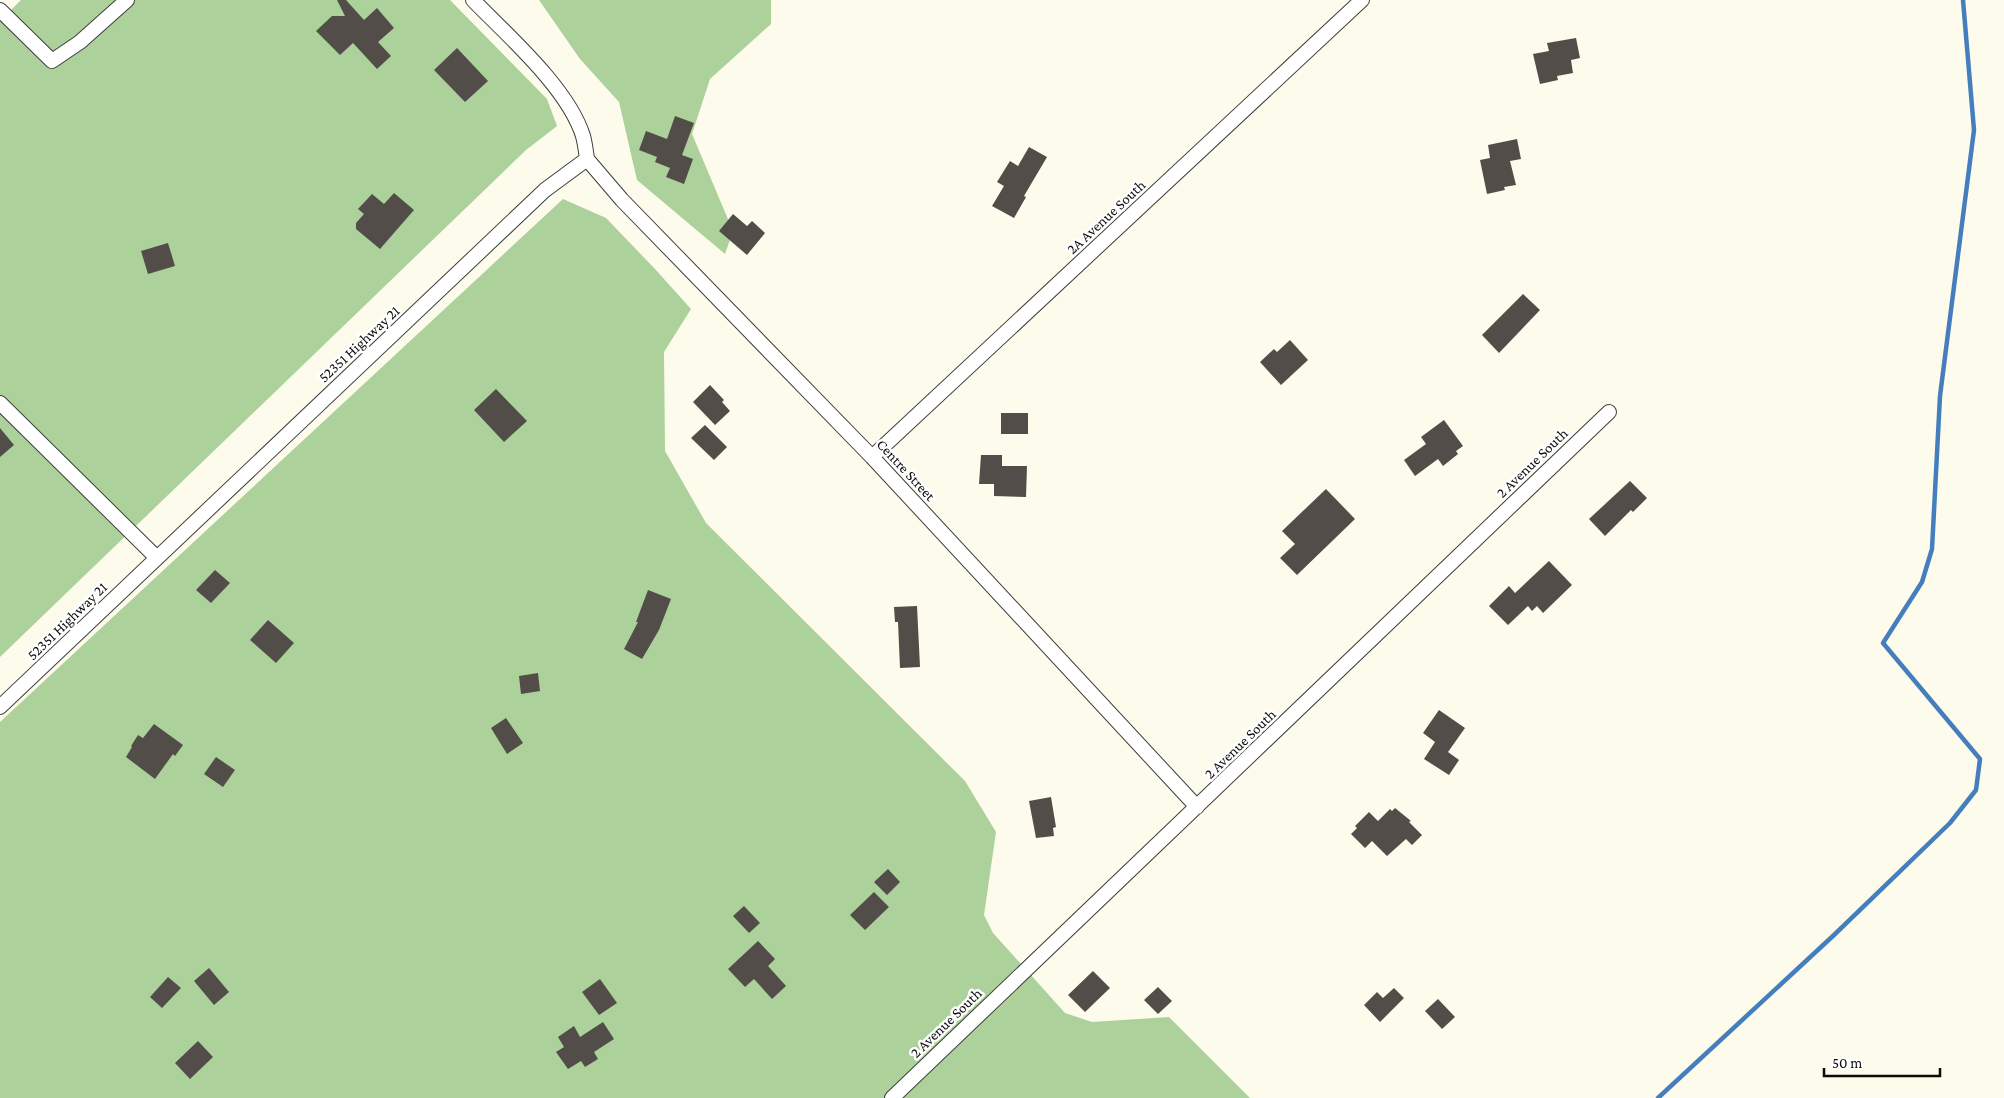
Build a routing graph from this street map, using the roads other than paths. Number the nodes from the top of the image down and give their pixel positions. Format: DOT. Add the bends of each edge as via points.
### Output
graph roads {
  1 [pos="126,0"];
  2 [pos="473,0"];
  3 [pos="1362,0"];
  4 [pos="0,10"];
  5 [pos="587,159"];
  6 [pos="0,403"];
  7 [pos="1609,412"];
  8 [pos="872,458"];
  9 [pos="156,558"];
  10 [pos="0,707"];
  11 [pos="1197,807"];
  12 [pos="892,1098"];
  1 -- 4 [label="street" via="87,36 52,61"];
  2 -- 5 [label="street" via="556,88 583,136"];
  3 -- 8 [label="street, 2A Avenue South"];
  5 -- 8 [label="street, Centre Street" via="622,200"];
  5 -- 9 [label="street, 52351 Highway 21" via="545,190"];
  6 -- 9 [label="street"];
  7 -- 11 [label="street, 2 Avenue South"];
  8 -- 11 [label="street, Centre Street"];
  9 -- 10 [label="street, 52351 Highway 21"];
  11 -- 12 [label="street, 2 Avenue South"];
}
